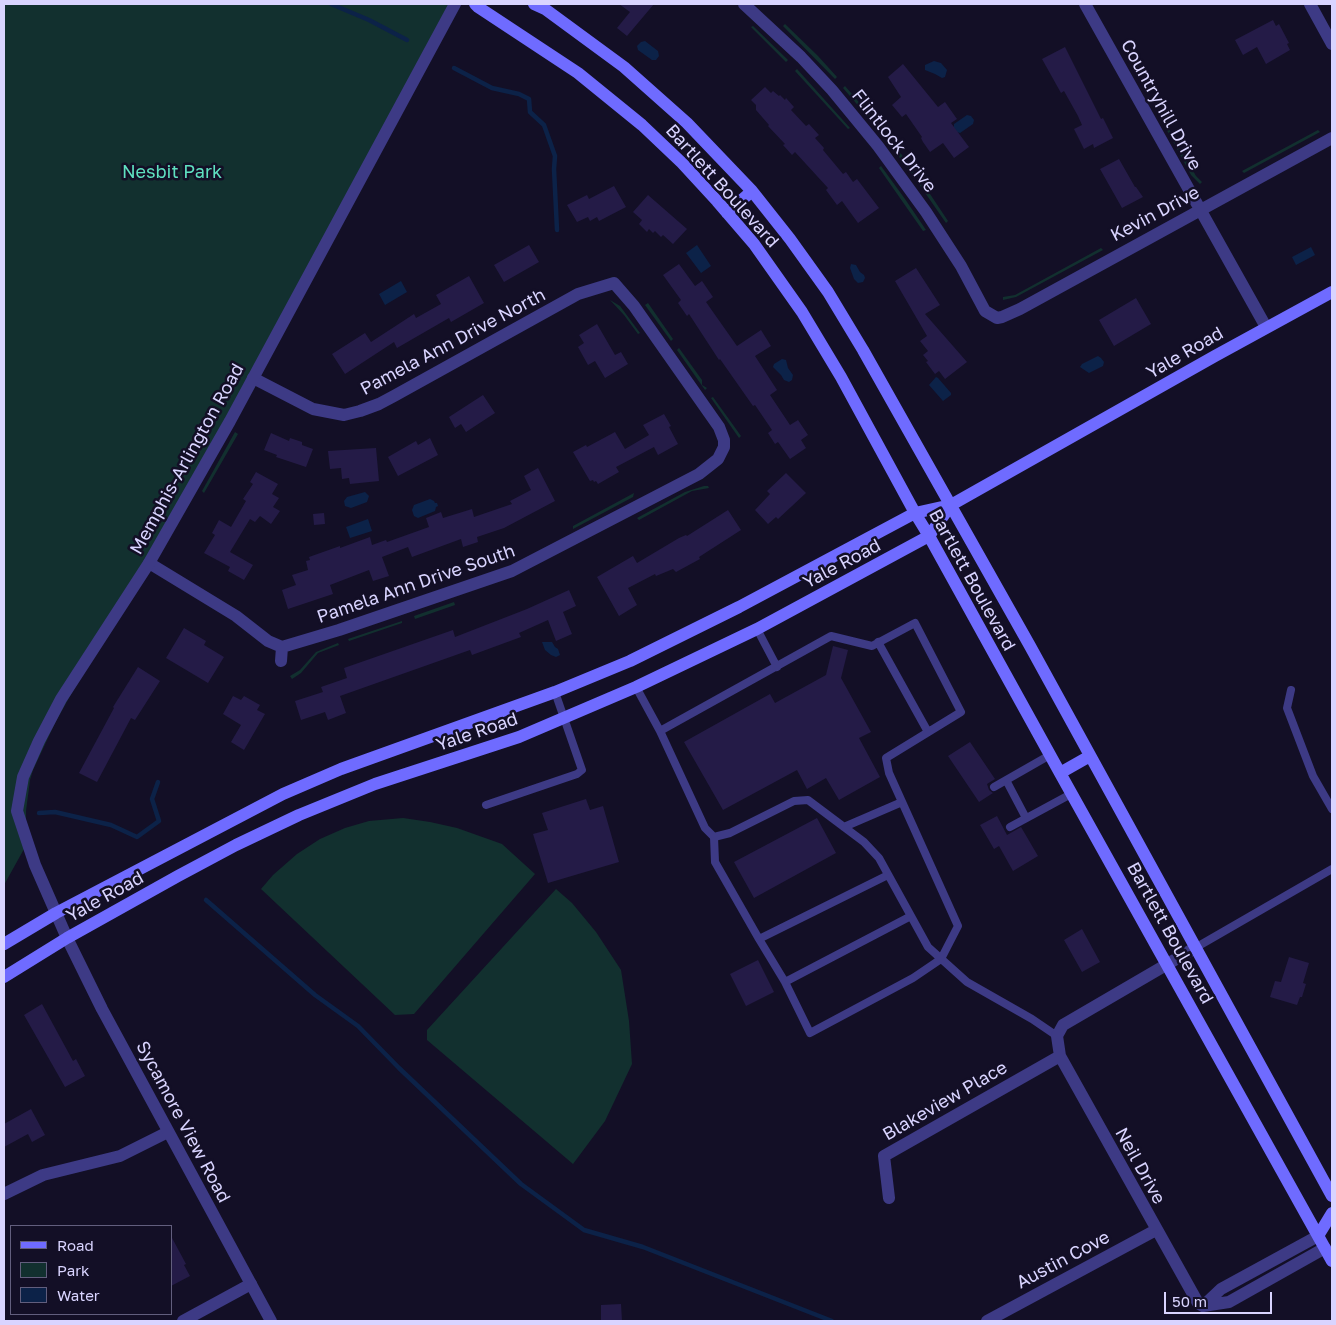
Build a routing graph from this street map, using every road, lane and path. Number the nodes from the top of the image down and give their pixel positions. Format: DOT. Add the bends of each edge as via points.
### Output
graph roads {
  1 [pos="455,4"];
  2 [pos="475,4"];
  3 [pos="534,4"];
  4 [pos="744,4"];
  5 [pos="1085,4"];
  6 [pos="1310,4"];
  7 [pos="1332,44"];
  8 [pos="1332,138"];
  9 [pos="752,191"];
  10 [pos="1200,210"];
  11 [pos="727,213"];
  12 [pos="1332,292"];
  13 [pos="993,317"];
  14 [pos="1266,327"];
  15 [pos="253,378"];
  16 [pos="722,454"];
  17 [pos="951,505"];
  18 [pos="915,513"];
  19 [pos="929,536"];
  20 [pos="148,563"];
  21 [pos="756,629"];
  22 [pos="878,642"];
  23 [pos="282,647"];
  24 [pos="281,662"];
  25 [pos="777,667"];
  26 [pos="636,687"];
  27 [pos="1291,690"];
  28 [pos="555,692"];
  29 [pos="565,718"];
  30 [pos="660,731"];
  31 [pos="928,732"];
  32 [pos="1050,755"];
  33 [pos="1090,756"];
  34 [pos="1060,773"];
  35 [pos="1006,780"];
  36 [pos="994,787"];
  37 [pos="1071,794"];
  38 [pos="902,802"];
  39 [pos="486,806"];
  40 [pos="1332,809"];
  41 [pos="1026,818"];
  42 [pos="844,827"];
  43 [pos="1010,827"];
  44 [pos="714,837"];
  45 [pos="1332,869"];
  46 [pos="888,875"];
  47 [pos="56,913"];
  48 [pos="911,916"];
  49 [pos="67,938"];
  50 [pos="759,939"];
  51 [pos="4,944"];
  52 [pos="1195,948"];
  53 [pos="941,959"];
  54 [pos="1167,964"];
  55 [pos="4,977"];
  56 [pos="784,982"];
  57 [pos="1057,1036"];
  58 [pos="1060,1056"];
  59 [pos="168,1132"];
  60 [pos="4,1194"];
  61 [pos="1332,1196"];
  62 [pos="890,1198"];
  63 [pos="1332,1213"];
  64 [pos="1156,1230"];
  65 [pos="1318,1236"];
  66 [pos="1329,1246"];
  67 [pos="1332,1261"];
  68 [pos="251,1284"];
  69 [pos="1203,1306"];
  70 [pos="183,1321"];
  71 [pos="271,1321"];
  72 [pos="987,1321"];
  1 -- 15 [label="street, Memphis-Arlington Road"];
  2 -- 11 [label="main road, Bartlett Boulevard" via="602,91 682,163"];
  3 -- 9 [label="main road, Bartlett Boulevard" via="624,67 687,123"];
  4 -- 13 [label="street, Flintlock Drive" via="832,90 878,146 926,212 985,311"];
  5 -- 10 [label="street, Countryhill Drive"];
  6 -- 7 [label="street"];
  8 -- 10 [label="street, Kevin Drive"];
  9 -- 11 [label="main road"];
  9 -- 17 [label="main road, Bartlett Boulevard" via="828,292"];
  10 -- 13 [label="street, Kevin Drive" via="1020,309 1002,317"];
  10 -- 14 [label="street, Countryhill Drive"];
  11 -- 18 [label="main road, Bartlett Boulevard" via="764,257 802,312"];
  12 -- 14 [label="main road, Yale Road"];
  14 -- 17 [label="main road, Yale Road"];
  15 -- 16 [label="street, Pamela Ann Drive North" via="314,408 344,414 360,411 394,396 578,294 614,282 719,427 724,440"];
  15 -- 20 [label="street, Memphis-Arlington Road"];
  16 -- 23 [label="street, Pamela Ann Drive South" via="694,476 512,571"];
  17 -- 18 [label="main road, Yale Road"];
  17 -- 19 [label="main road, Yale Road"];
  17 -- 33 [label="main road, Bartlett Boulevard"];
  18 -- 19 [label="main road, Bartlett Boulevard"];
  18 -- 28 [label="main road, Yale Road" via="739,607 630,661"];
  19 -- 21 [label="main road, Yale Road"];
  19 -- 32 [label="main road, Bartlett Boulevard"];
  20 -- 23 [label="street"];
  20 -- 47 [label="street, Memphis-Arlington Road" via="61,699 23,777 17,811"];
  21 -- 25 [label="lane"];
  21 -- 26 [label="main road, Yale Road"];
  22 -- 25 [label="lane" via="872,646 831,636"];
  22 -- 31 [label="lane"];
  22 -- 31 [label="lane" via="915,623 961,712"];
  23 -- 24 [label="street"];
  25 -- 30 [label="lane"];
  26 -- 29 [label="main road, Yale Road"];
  26 -- 30 [label="lane"];
  27 -- 40 [label="lane" via="1288,708 1313,776"];
  28 -- 29 [label="lane"];
  28 -- 47 [label="main road, Yale Road" via="341,769 283,794"];
  29 -- 39 [label="lane" via="582,770"];
  29 -- 49 [label="main road, Yale Road" via="519,737 375,784 299,815 186,872"];
  30 -- 44 [label="lane" via="705,828"];
  31 -- 38 [label="lane" via="886,758"];
  32 -- 34 [label="main road, Bartlett Boulevard"];
  32 -- 35 [label="lane"];
  33 -- 34 [label="main road"];
  33 -- 52 [label="main road, Bartlett Boulevard"];
  34 -- 37 [label="main road, Bartlett Boulevard"];
  35 -- 36 [label="lane"];
  35 -- 41 [label="lane"];
  37 -- 41 [label="lane"];
  37 -- 54 [label="main road, Bartlett Boulevard"];
  38 -- 42 [label="lane"];
  38 -- 53 [label="lane" via="958,926"];
  41 -- 43 [label="lane"];
  42 -- 44 [label="lane" via="808,800 794,800 730,833"];
  42 -- 46 [label="lane" via="879,858"];
  44 -- 50 [label="lane" via="715,862"];
  45 -- 52 [label="lane"];
  46 -- 48 [label="lane"];
  46 -- 50 [label="lane"];
  47 -- 49 [label="street, Memphis-Arlington Road"];
  47 -- 51 [label="main road, Yale Road"];
  48 -- 53 [label="lane" via="928,947"];
  48 -- 56 [label="lane"];
  49 -- 55 [label="main road, Yale Road"];
  49 -- 59 [label="street, Sycamore View Road"];
  50 -- 56 [label="lane"];
  52 -- 54 [label="street"];
  52 -- 61 [label="main road, Bartlett Boulevard"];
  53 -- 56 [label="lane" via="913,978 810,1033"];
  53 -- 57 [label="lane" via="967,982"];
  54 -- 57 [label="street" via="1063,1025"];
  54 -- 65 [label="main road, Bartlett Boulevard"];
  57 -- 58 [label="street, Neil Drive"];
  58 -- 62 [label="street, Blakeview Place" via="884,1156"];
  58 -- 64 [label="street, Neil Drive"];
  59 -- 60 [label="street" via="120,1156 43,1175"];
  59 -- 68 [label="street, Sycamore View Road"];
  63 -- 65 [label="main road"];
  64 -- 69 [label="street, Neil Drive" via="1198,1303"];
  64 -- 72 [label="street, Austin Cove"];
  65 -- 66 [label="main road, Bartlett Boulevard"];
  65 -- 69 [label="street" via="1221,1289"];
  66 -- 67 [label="main road, Bartlett Boulevard"];
  66 -- 69 [label="street" via="1229,1302"];
  68 -- 70 [label="street"];
  68 -- 71 [label="street, Sycamore View Road"];
}
